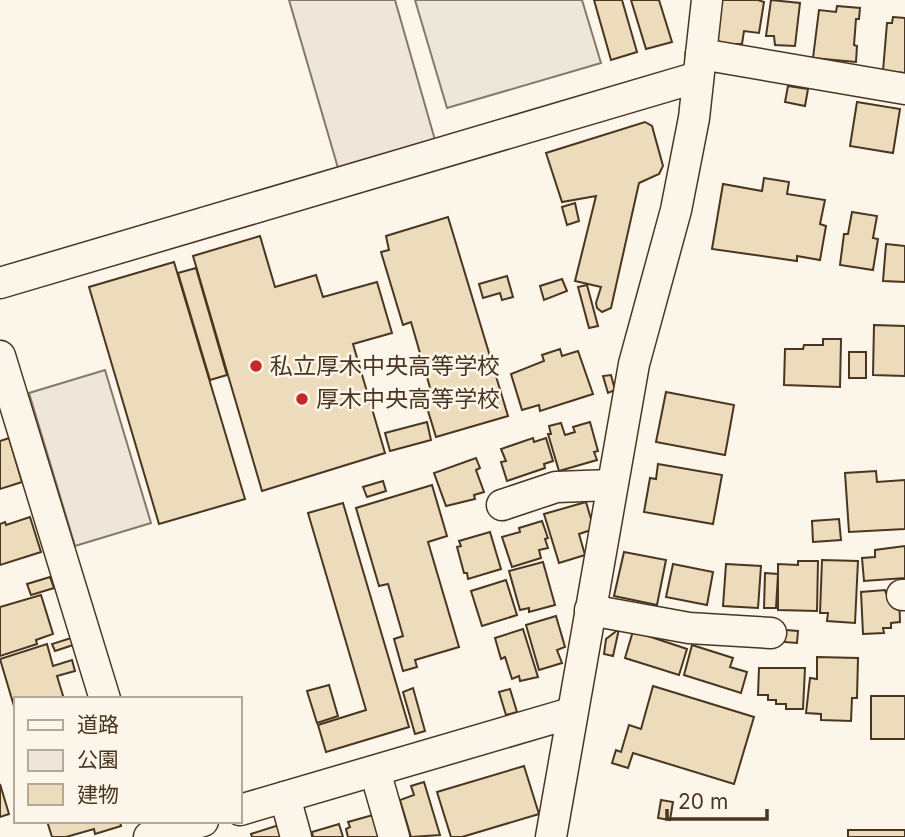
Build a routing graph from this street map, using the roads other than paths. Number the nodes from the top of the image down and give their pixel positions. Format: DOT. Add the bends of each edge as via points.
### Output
graph roads {
  1 [pos="707,0"];
  2 [pos="699,66"];
  3 [pos="905,89"];
  4 [pos="0,283"];
  5 [pos="0,356"];
  6 [pos="612,485"];
  7 [pos="502,506"];
  8 [pos="590,610"];
  9 [pos="771,633"];
  10 [pos="104,697"];
  11 [pos="571,713"];
  12 [pos="375,771"];
  13 [pos="285,797"];
  14 [pos="242,809"];
  15 [pos="196,823"];
  16 [pos="148,837"];
  17 [pos="296,837"];
  18 [pos="394,837"];
  19 [pos="551,837"];
  1 -- 2 [label="street"];
  2 -- 3 [label="street"];
  2 -- 4 [label="street"];
  2 -- 6 [label="street" via="676,210 634,364"];
  5 -- 10 [label="street"];
  6 -- 7 [label="street" via="556,487"];
  6 -- 8 [label="street"];
  8 -- 9 [label="street" via="689,628"];
  8 -- 11 [label="street"];
  11 -- 12 [label="street"];
  11 -- 19 [label="street"];
  12 -- 13 [label="street"];
  12 -- 18 [label="street"];
  13 -- 14 [label="street"];
  13 -- 17 [label="street"];
  15 -- 16 [label="street"];
}
